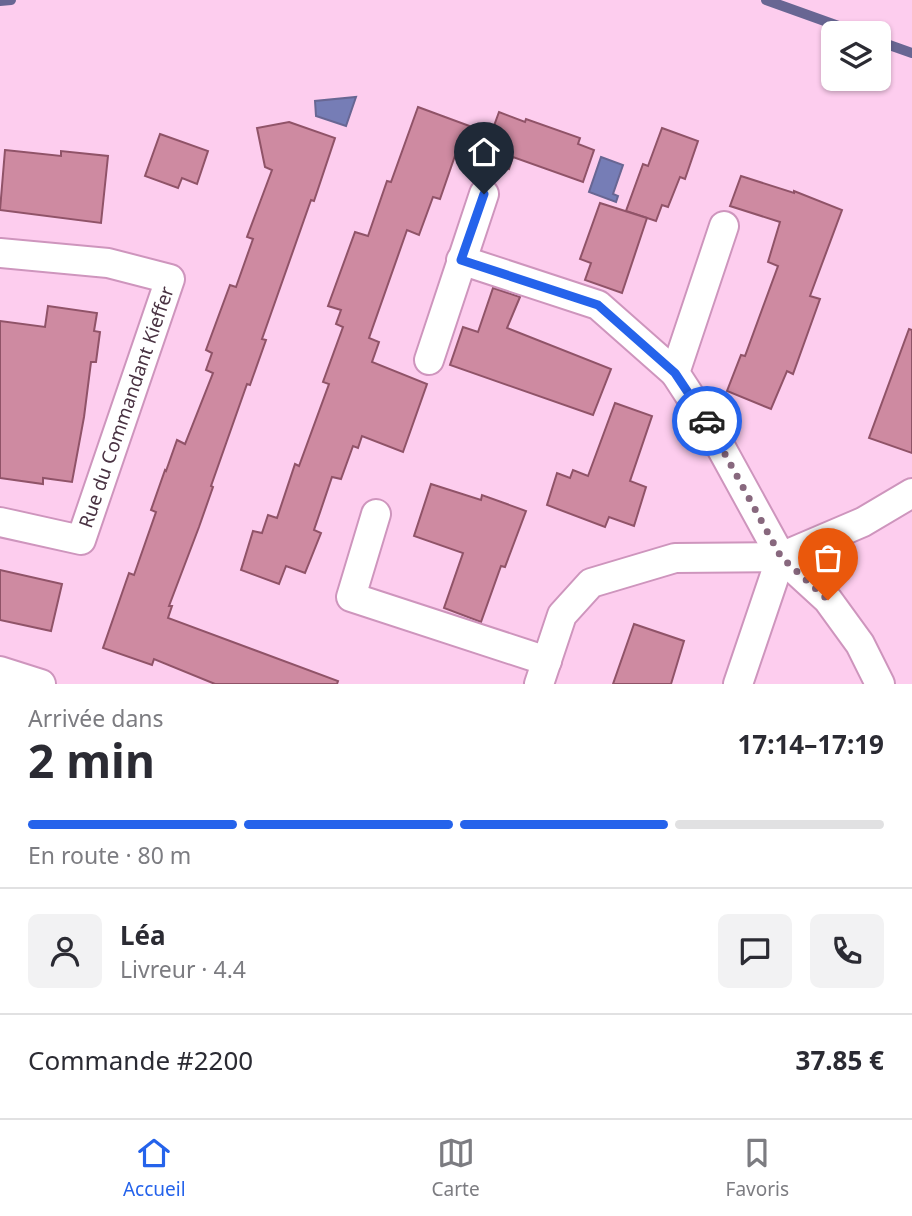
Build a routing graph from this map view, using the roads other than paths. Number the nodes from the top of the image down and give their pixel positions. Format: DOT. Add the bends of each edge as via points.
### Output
graph roads {
  1 [pos="484,194"];
  2 [pos="724,226"];
  3 [pos="0,253"];
  4 [pos="461,260"];
  5 [pos="429,360"];
  6 [pos="675,373"];
  7 [pos="912,493"];
  8 [pos="376,514"];
  9 [pos="0,522"];
  10 [pos="781,557"];
  11 [pos="543,672"];
  12 [pos="2,675"];
  13 [pos="41,684"];
  14 [pos="738,684"];
  15 [pos="880,684"];
  1 -- 4 [label="street"];
  2 -- 6 [label="street"];
  3 -- 9 [label="street, Rue du Commandant Kieffer" via="108,263 170,279 81,540"];
  4 -- 5 [label="street"];
  4 -- 6 [label="street" via="598,305"];
  6 -- 10 [label="street"];
  7 -- 10 [label="street" via="863,522"];
  8 -- 11 [label="street" via="351,597"];
  10 -- 11 [label="street" via="675,558 591,583 562,615"];
  10 -- 14 [label="street"];
  10 -- 15 [label="street" via="828,600 860,644"];
  12 -- 13 [label="street"];
}
